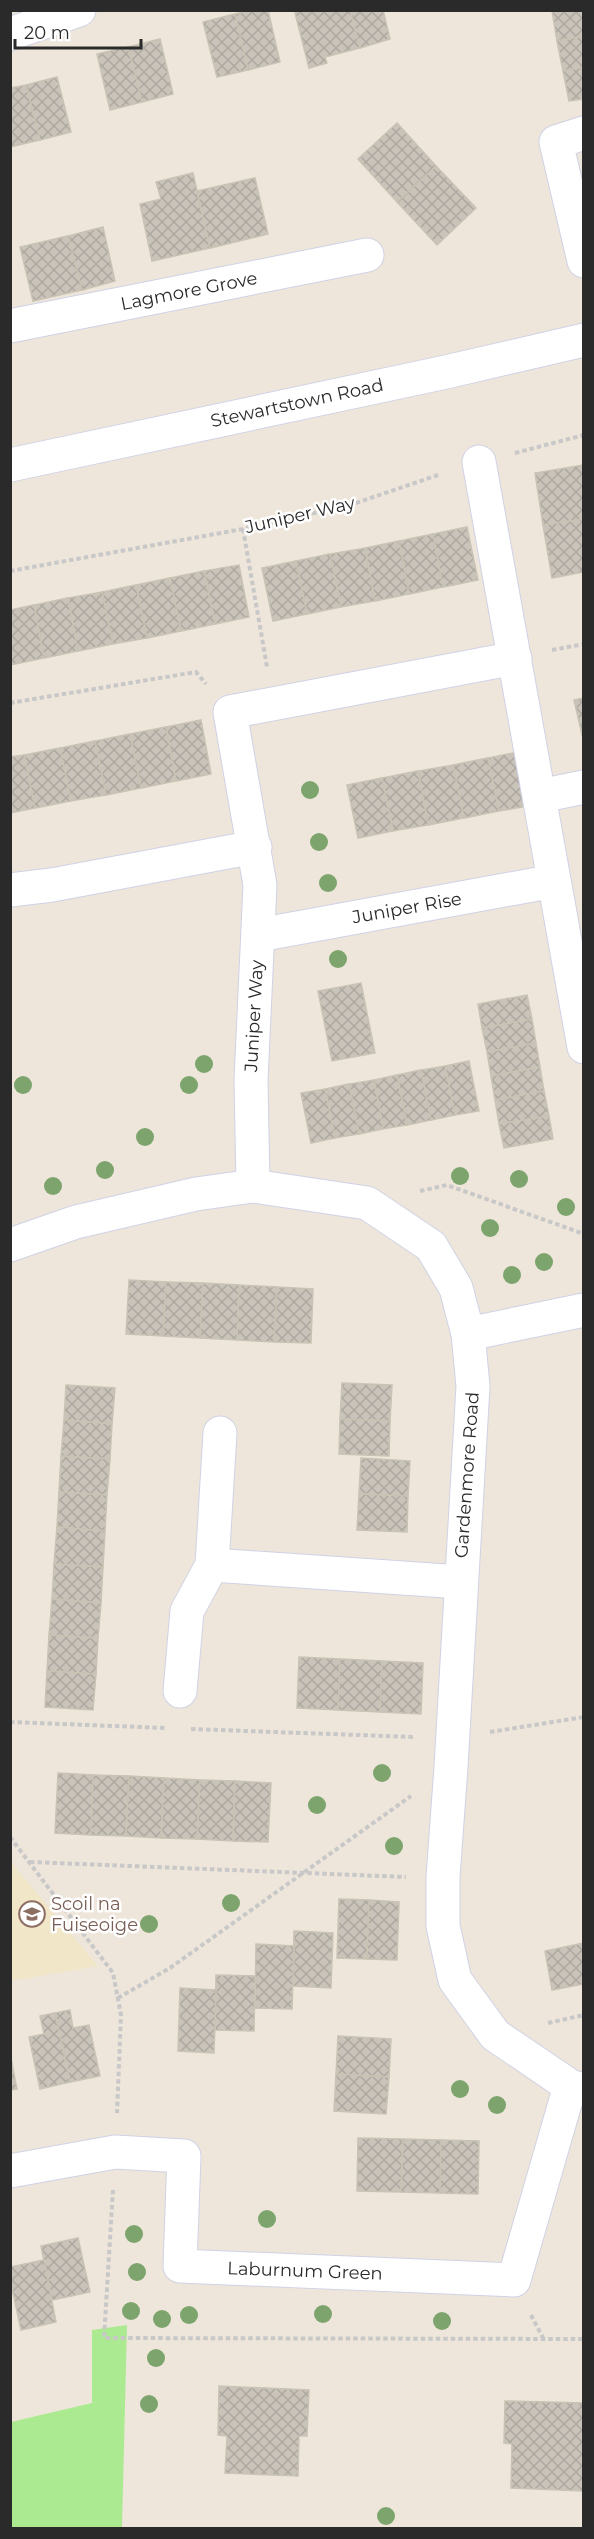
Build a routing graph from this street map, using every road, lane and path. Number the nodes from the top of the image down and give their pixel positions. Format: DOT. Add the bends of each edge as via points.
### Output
graph roads {
  1 [pos="79,10"];
  2 [pos="10,34"];
  3 [pos="584,133"];
  4 [pos="367,255"];
  5 [pos="584,261"];
  6 [pos="10,326"];
  7 [pos="584,340"];
  8 [pos="584,435"];
  9 [pos="480,462"];
  10 [pos="10,465"];
  11 [pos="243,529"];
  12 [pos="10,571"];
  13 [pos="515,658"];
  14 [pos="10,703"];
  15 [pos="273,704"];
  16 [pos="230,712"];
  17 [pos="584,787"];
  18 [pos="540,796"];
  19 [pos="255,847"];
  20 [pos="554,881"];
  21 [pos="10,890"];
  22 [pos="259,935"];
  23 [pos="584,1047"];
  24 [pos="253,1186"];
  25 [pos="367,1203"];
  26 [pos="584,1233"];
  27 [pos="10,1245"];
  28 [pos="584,1310"];
  29 [pos="468,1334"];
  30 [pos="220,1433"];
  31 [pos="212,1565"];
  32 [pos="460,1582"];
  33 [pos="180,1691"];
  34 [pos="584,1717"];
  35 [pos="10,1722"];
  36 [pos="178,1729"];
  37 [pos="190,1729"];
  38 [pos="452,1753"];
  39 [pos="29,1862"];
  40 [pos="300,1874"];
  41 [pos="443,1877"];
  42 [pos="118,1998"];
  43 [pos="577,2088"];
  44 [pos="10,2171"];
  1 -- 2 [label="street"];
  3 -- 5 [label="street" via="556,142"];
  4 -- 6 [label="street, Lagmore Grove"];
  7 -- 10 [label="street, Stewartstown Road"];
  8 -- 9 [label="path, Juniper Way"];
  9 -- 11 [label="path, Juniper Way" via="350,505"];
  9 -- 13 [label="street"];
  11 -- 12 [label="path, Juniper Way"];
  11 -- 15 [label="path"];
  13 -- 15 [label="street"];
  13 -- 18 [label="street"];
  14 -- 16 [label="path" via="196,672"];
  15 -- 16 [label="street"];
  16 -- 19 [label="street, Juniper Way"];
  17 -- 18 [label="street"];
  18 -- 20 [label="street"];
  19 -- 21 [label="street"];
  19 -- 22 [label="street, Juniper Way" via="260,885"];
  20 -- 22 [label="street, Juniper Rise"];
  20 -- 23 [label="street"];
  22 -- 24 [label="street, Juniper Way" via="251,1080"];
  24 -- 25 [label="street, Gardenmore Road"];
  24 -- 27 [label="street, Gardenmore Road" via="196,1194 76,1222"];
  25 -- 26 [label="path" via="447,1185"];
  25 -- 29 [label="street, Gardenmore Road" via="431,1246 456,1288"];
  28 -- 29 [label="street"];
  29 -- 32 [label="street, Gardenmore Road" via="473,1386"];
  30 -- 31 [label="street"];
  31 -- 32 [label="street"];
  31 -- 33 [label="street" via="187,1611"];
  32 -- 38 [label="street, Gardenmore Road"];
  34 -- 38 [label="path"];
  35 -- 36 [label="path"];
  37 -- 38 [label="path"];
  38 -- 40 [label="path"];
  38 -- 41 [label="street, Gardenmore Road"];
  39 -- 40 [label="path"];
  40 -- 41 [label="path"];
  40 -- 42 [label="path" via="170,1968"];
  41 -- 43 [label="street, Gardenmore Road" via="443,1926 455,1980 495,2035"];
  43 -- 44 [label="street, Laburnum Green" via="514,2280 180,2266 184,2156 115,2152"];
}
